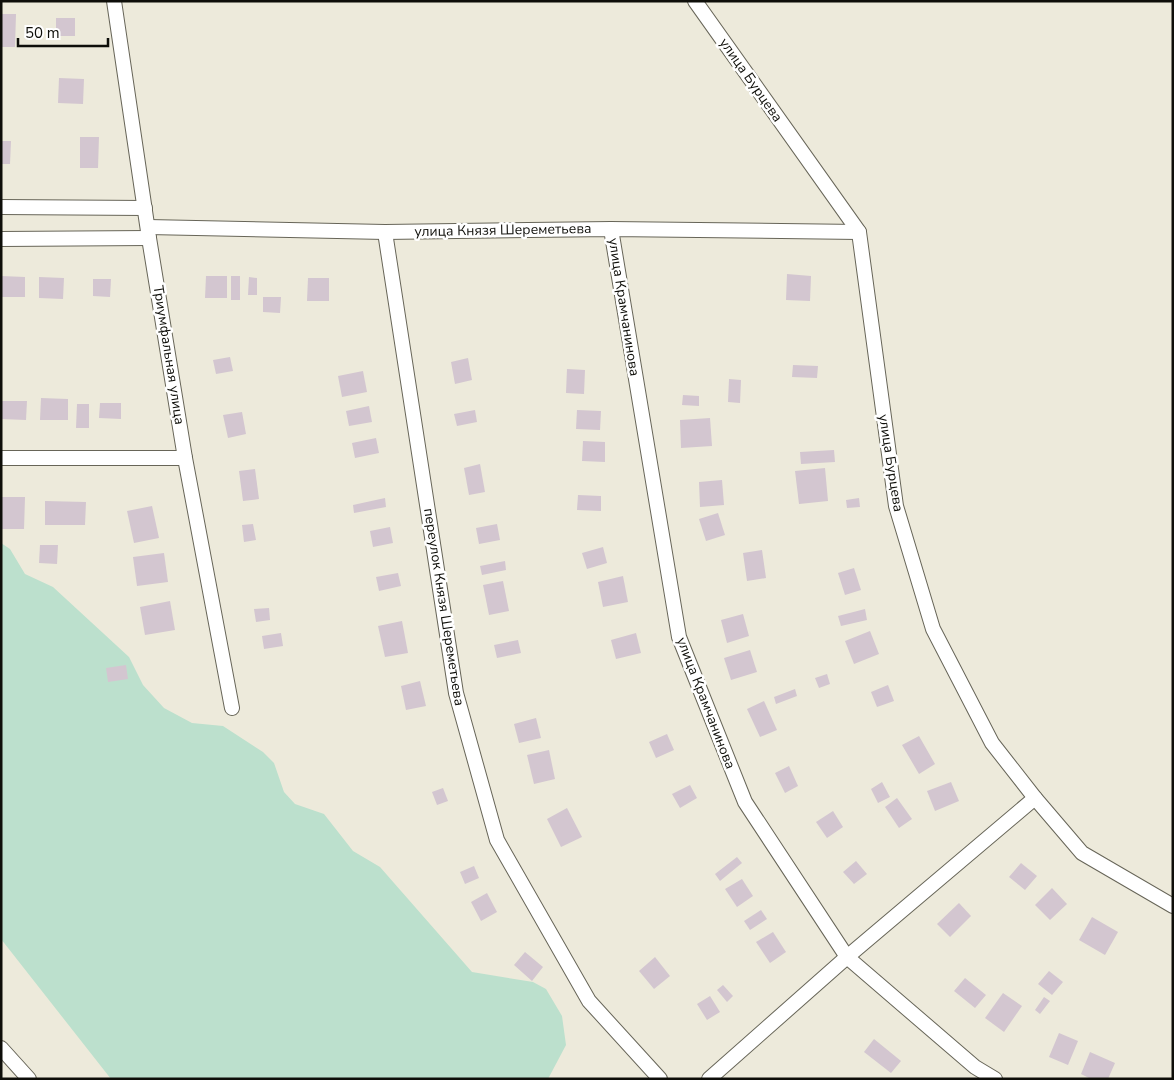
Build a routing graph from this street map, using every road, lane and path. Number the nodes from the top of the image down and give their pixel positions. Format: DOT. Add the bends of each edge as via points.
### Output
graph roads {
  1 [pos="114,1"];
  2 [pos="695,1"];
  3 [pos="1,207"];
  4 [pos="145,208"];
  5 [pos="611,228"];
  6 [pos="385,232"];
  7 [pos="859,232"];
  8 [pos="149,233"];
  9 [pos="1,238"];
  10 [pos="1,458"];
  11 [pos="185,458"];
  12 [pos="232,708"];
  13 [pos="1035,798"];
  14 [pos="1173,906"];
  15 [pos="847,956"];
  16 [pos="1,1048"];
  17 [pos="29,1079"];
  18 [pos="660,1079"];
  19 [pos="709,1079"];
  20 [pos="996,1079"];
  1 -- 4 [label="street, Триумфальная улица"];
  2 -- 7 [label="street, улица Бурцева"];
  3 -- 4 [label="street"];
  4 -- 8 [label="street, Триумфальная улица"];
  5 -- 6 [label="street, улица Князя Шереметьева"];
  5 -- 7 [label="street, улица Князя Шереметьева"];
  5 -- 15 [label="street, улица Крамчанинова" via="679,637 745,802"];
  6 -- 8 [label="street, улица Князя Шереметьева"];
  6 -- 18 [label="street, переулок Князя Шереметьева" via="456,693 497,840 589,1002"];
  7 -- 13 [label="street, улица Бурцева" via="896,506 933,629 992,743"];
  8 -- 9 [label="street, улица Князя Шереметьева"];
  8 -- 11 [label="street, Триумфальная улица"];
  10 -- 11 [label="street"];
  11 -- 12 [label="street, Триумфальная улица"];
  13 -- 14 [label="street, улица Бурцева" via="1082,853"];
  13 -- 15 [label="street"];
  15 -- 19 [label="street"];
  15 -- 20 [label="street, улица Крамчанинова" via="975,1067"];
  16 -- 17 [label="street"];
}
